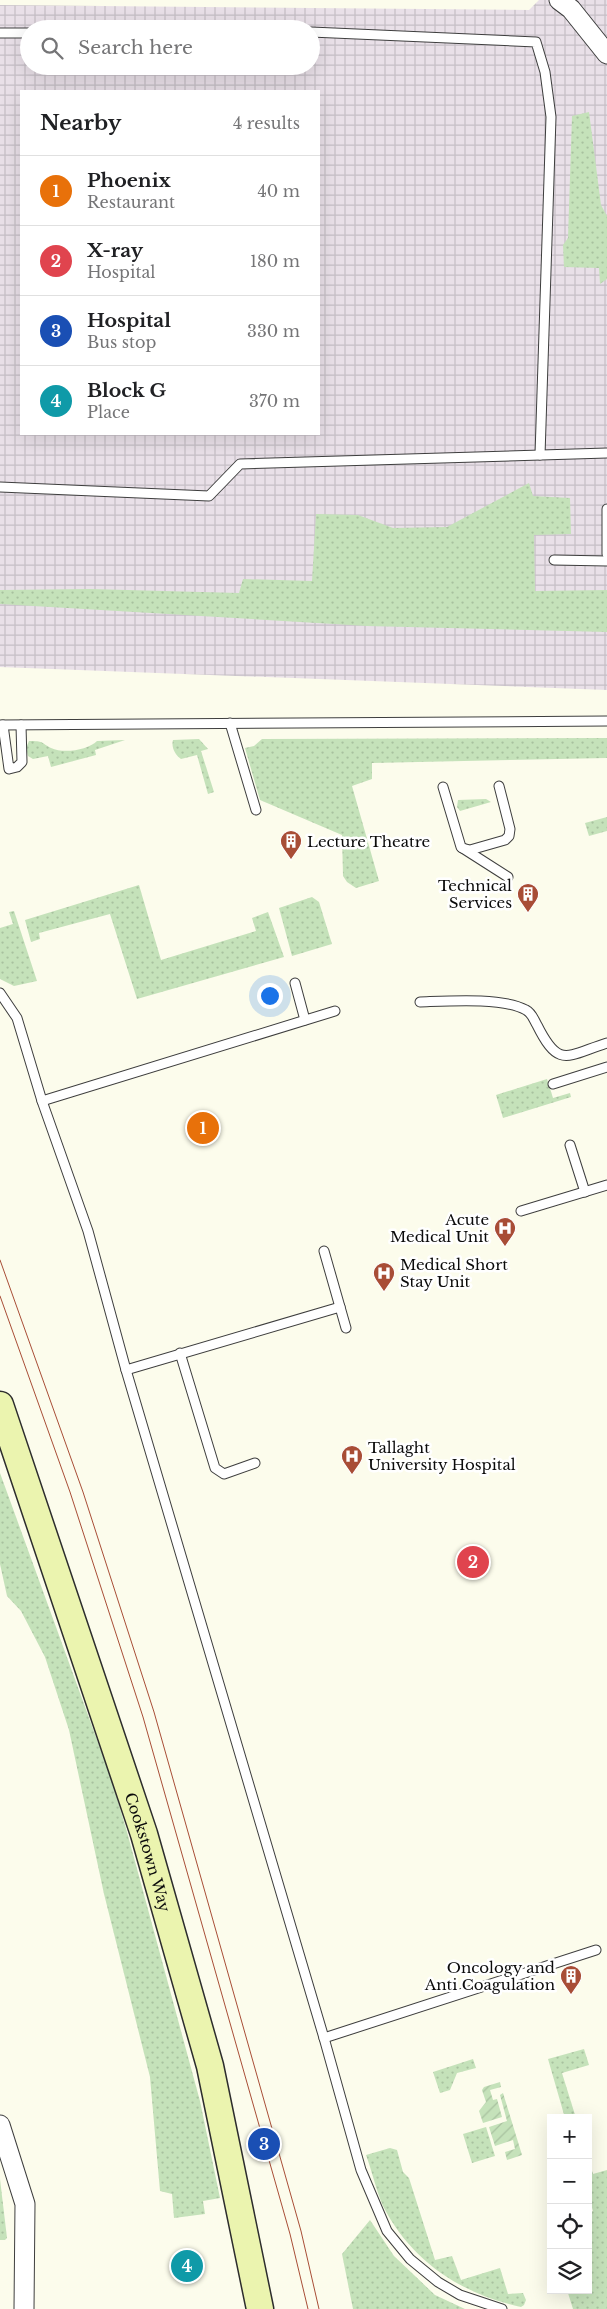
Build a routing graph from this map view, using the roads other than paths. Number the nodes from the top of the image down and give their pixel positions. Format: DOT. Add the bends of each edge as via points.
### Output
graph roads {
  1 [pos="559,0"];
  2 [pos="320,32"];
  3 [pos="0,33"];
  4 [pos="20,33"];
  5 [pos="607,54"];
  6 [pos="607,453"];
  7 [pos="540,455"];
  8 [pos="0,487"];
  9 [pos="607,509"];
  10 [pos="607,554"];
  11 [pos="554,560"];
  12 [pos="607,561"];
  13 [pos="607,721"];
  14 [pos="230,723"];
  15 [pos="2,725"];
  16 [pos="21,725"];
  17 [pos="499,786"];
  18 [pos="443,787"];
  19 [pos="256,810"];
  20 [pos="462,848"];
  21 [pos="508,877"];
  22 [pos="295,983"];
  23 [pos="0,993"];
  24 [pos="420,1002"];
  25 [pos="335,1011"];
  26 [pos="305,1020"];
  27 [pos="607,1044"];
  28 [pos="607,1067"];
  29 [pos="553,1084"];
  30 [pos="42,1101"];
  31 [pos="570,1145"];
  32 [pos="607,1185"];
  33 [pos="585,1192"];
  34 [pos="521,1211"];
  35 [pos="324,1251"];
  36 [pos="340,1308"];
  37 [pos="346,1328"];
  38 [pos="180,1353"];
  39 [pos="126,1370"];
  40 [pos="0,1405"];
  41 [pos="255,1463"];
  42 [pos="596,1950"];
  43 [pos="324,2038"];
  44 [pos="0,2125"];
  45 [pos="260,2308"];
  46 [pos="24,2309"];
  47 [pos="502,2309"];
  1 -- 5 [label="street" via="571,8"];
  2 -- 7 [label="lane" via="536,42 545,72 551,117"];
  3 -- 4 [label="lane"];
  6 -- 7 [label="lane"];
  7 -- 8 [label="lane" via="240,464 209,496"];
  9 -- 10 [label="lane"];
  11 -- 12 [label="lane"];
  13 -- 14 [label="lane"];
  14 -- 16 [label="lane"];
  14 -- 19 [label="lane"];
  15 -- 16 [label="lane"];
  15 -- 16 [label="lane" via="9,769 22,762"];
  17 -- 20 [label="lane" via="509,836 470,850"];
  18 -- 20 [label="lane"];
  20 -- 21 [label="lane"];
  22 -- 26 [label="lane"];
  23 -- 30 [label="lane" via="17,1018"];
  24 -- 27 [label="lane" via="490,1001 526,1010 547,1045 554,1053 565,1056"];
  25 -- 26 [label="lane"];
  26 -- 30 [label="lane"];
  28 -- 29 [label="lane"];
  30 -- 39 [label="lane" via="88,1231"];
  31 -- 33 [label="lane"];
  32 -- 33 [label="lane"];
  33 -- 34 [label="lane"];
  35 -- 36 [label="lane"];
  36 -- 37 [label="lane"];
  36 -- 38 [label="lane"];
  38 -- 39 [label="lane"];
  38 -- 41 [label="lane" via="215,1468 224,1474"];
  39 -- 43 [label="lane"];
  40 -- 45 [label="street, Cookstown Way" via="144,1834 210,2066"];
  42 -- 43 [label="lane"];
  43 -- 47 [label="lane" via="361,2170 388,2231 410,2259 438,2282 460,2295"];
  44 -- 46 [label="street" via="25,2204"];
}
